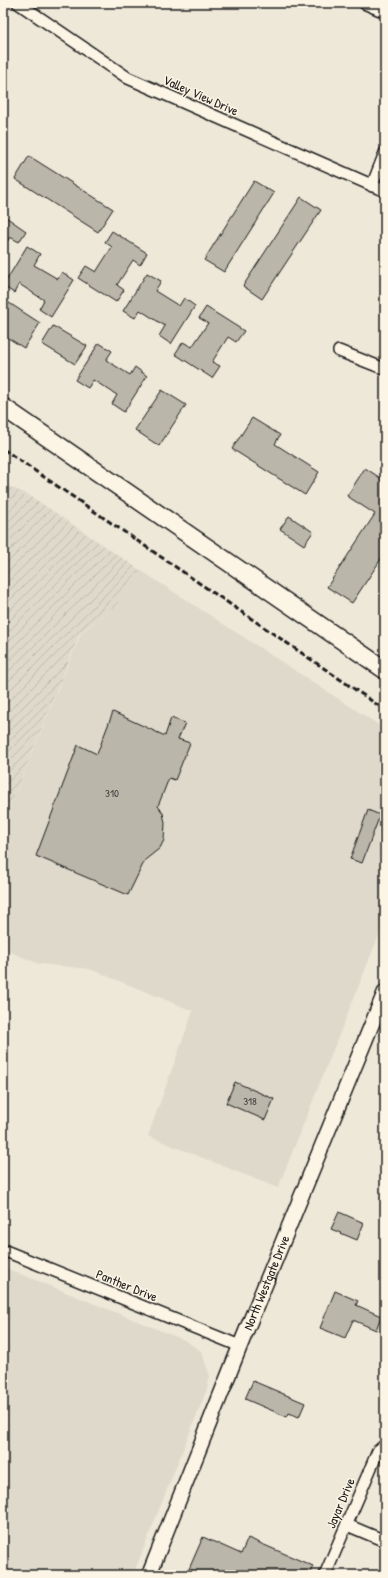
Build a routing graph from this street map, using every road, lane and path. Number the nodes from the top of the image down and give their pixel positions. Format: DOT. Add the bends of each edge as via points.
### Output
graph roads {
  1 [pos="18,3"];
  2 [pos="364,3"];
  3 [pos="385,12"];
  4 [pos="385,152"];
  5 [pos="372,186"];
  6 [pos="385,191"];
  7 [pos="339,351"];
  8 [pos="385,369"];
  9 [pos="3,407"];
  10 [pos="385,670"];
  11 [pos="385,992"];
  12 [pos="3,1250"];
  13 [pos="240,1346"];
  14 [pos="385,1445"];
  15 [pos="347,1525"];
  16 [pos="385,1541"];
  17 [pos="149,1575"];
  18 [pos="325,1575"];
  1 -- 5 [label="street, Valley View Drive" via="128,78"];
  2 -- 3 [label="street"];
  4 -- 5 [label="street"];
  5 -- 6 [label="street, Valley View Drive"];
  7 -- 8 [label="street"];
  9 -- 10 [label="main road"];
  11 -- 13 [label="street, North Westgate Drive"];
  12 -- 13 [label="street, Panther Drive"];
  13 -- 17 [label="street, North Westgate Drive"];
  14 -- 15 [label="street, Jayar Drive" via="378,1451"];
  15 -- 16 [label="street"];
  15 -- 18 [label="street, Jayar Drive"];
}
